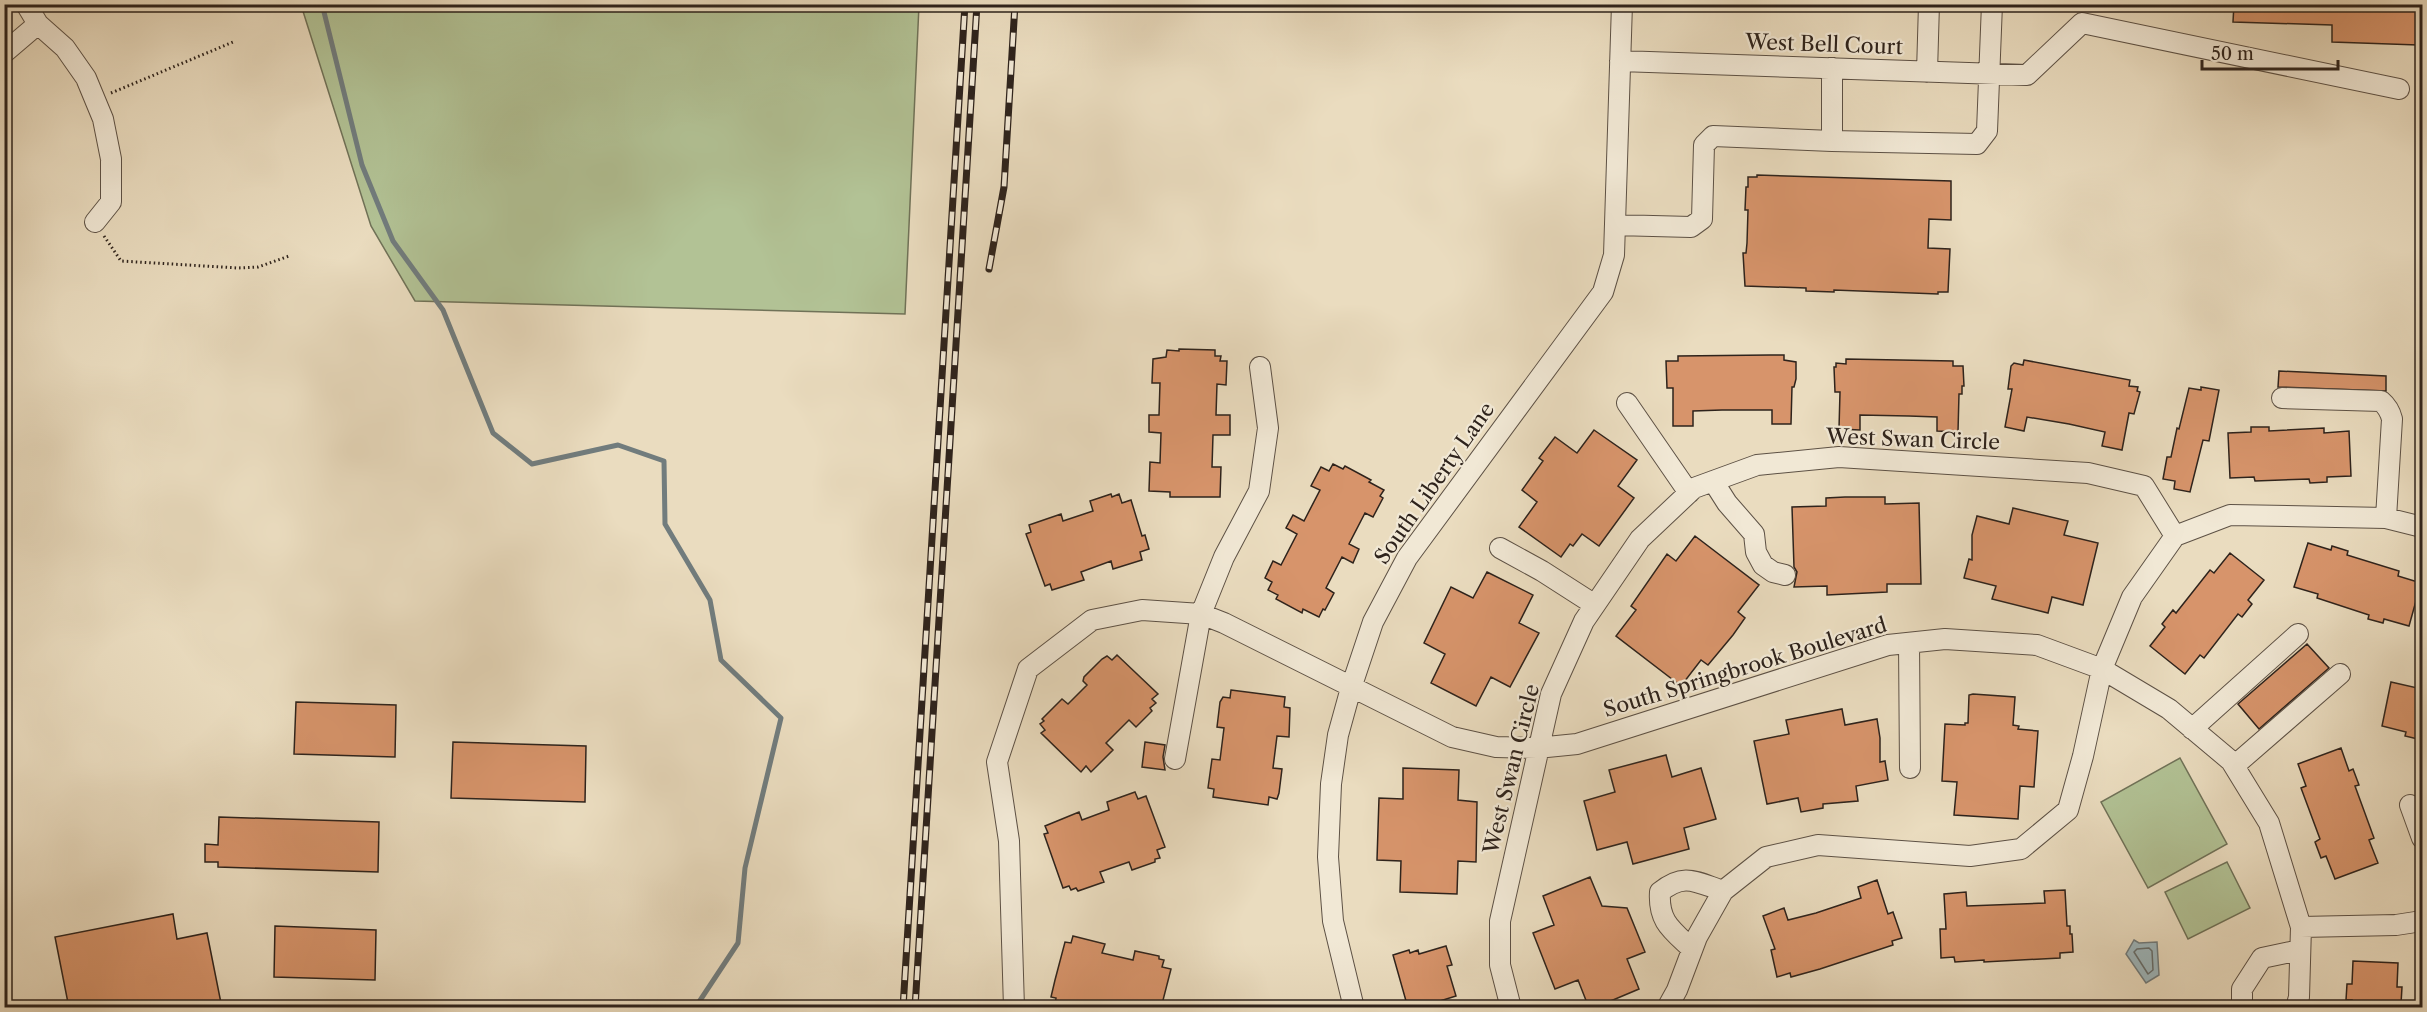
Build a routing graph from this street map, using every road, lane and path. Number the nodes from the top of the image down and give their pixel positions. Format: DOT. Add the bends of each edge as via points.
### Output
graph roads {
  1 [pos="26,4"];
  2 [pos="1622,4"];
  3 [pos="1929,4"];
  4 [pos="1992,4"];
  5 [pos="38,24"];
  6 [pos="233,42"];
  7 [pos="4,53"];
  8 [pos="1620,61"];
  9 [pos="1832,68"];
  10 [pos="1927,72"];
  11 [pos="1990,74"];
  12 [pos="2400,89"];
  13 [pos="95,100"];
  14 [pos="1832,141"];
  15 [pos="95,222"];
  16 [pos="1615,225"];
  17 [pos="289,256"];
  18 [pos="1260,367"];
  19 [pos="2282,398"];
  20 [pos="1627,403"];
  21 [pos="1713,481"];
  22 [pos="1689,493"];
  23 [pos="2386,518"];
  24 [pos="2422,527"];
  25 [pos="2175,536"];
  26 [pos="1500,548"];
  27 [pos="1785,575"];
  28 [pos="1595,605"];
  29 [pos="1201,615"];
  30 [pos="2298,634"];
  31 [pos="1909,643"];
  32 [pos="2102,669"];
  33 [pos="2340,674"];
  34 [pos="1351,688"];
  35 [pos="2192,729"];
  36 [pos="1537,748"];
  37 [pos="1175,759"];
  38 [pos="2234,766"];
  39 [pos="1910,768"];
  40 [pos="2410,805"];
  41 [pos="2422,838"];
  42 [pos="1723,891"];
  43 [pos="2422,921"];
  44 [pos="2301,927"];
  45 [pos="1692,949"];
  46 [pos="2300,950"];
  47 [pos="1014,1008"];
  48 [pos="1354,1008"];
  49 [pos="1511,1008"];
  50 [pos="1667,1008"];
  51 [pos="2242,1008"];
  52 [pos="2296,1008"];
  1 -- 5 [label="street"];
  2 -- 8 [label="street, South Liberty Lane"];
  3 -- 10 [label="street"];
  4 -- 11 [label="street"];
  5 -- 7 [label="street"];
  5 -- 13 [label="street" via="64,48 86,78"];
  6 -- 13 [label="path"];
  8 -- 9 [label="street, West Bell Court"];
  8 -- 16 [label="street, South Liberty Lane"];
  9 -- 10 [label="street, West Bell Court"];
  9 -- 14 [label="street"];
  10 -- 11 [label="street, West Bell Court"];
  11 -- 12 [label="street, West Bell Court" via="2027,75 2082,23"];
  11 -- 14 [label="street" via="1987,131 1977,144"];
  13 -- 15 [label="street" via="109,149 111,181 111,202"];
  14 -- 16 [label="street" via="1713,136 1704,145 1702,219 1691,227"];
  15 -- 17 [label="path" via="121,261 238,268 258,267"];
  16 -- 34 [label="street, South Liberty Lane" via="1614,255 1603,292 1407,558 1373,622"];
  18 -- 29 [label="street" via="1268,428 1259,491 1224,557"];
  19 -- 23 [label="street" via="2384,404 2392,419"];
  20 -- 22 [label="street"];
  21 -- 22 [label="street, West Swan Circle"];
  21 -- 25 [label="street, West Swan Circle" via="1757,465 1839,457 2088,473 2144,486"];
  21 -- 27 [label="street" via="1754,534 1756,552 1763,565"];
  22 -- 28 [label="street, West Swan Circle" via="1640,539"];
  23 -- 24 [label="street"];
  23 -- 25 [label="street" via="2230,515"];
  25 -- 32 [label="street" via="2132,597"];
  26 -- 28 [label="street"];
  28 -- 36 [label="street, West Swan Circle" via="1551,694"];
  29 -- 34 [label="street, South Springbrook Boulevard"];
  29 -- 37 [label="street"];
  29 -- 47 [label="street, South Springbrook Boulevard" via="1142,610 1092,620 1029,669 998,762 1009,841"];
  30 -- 35 [label="street"];
  31 -- 32 [label="street, South Springbrook Boulevard" via="1945,639 2037,645"];
  31 -- 36 [label="street, South Springbrook Boulevard" via="1888,645 1577,744"];
  31 -- 39 [label="street"];
  32 -- 35 [label="street, South Springbrook Boulevard" via="2169,709"];
  32 -- 42 [label="street" via="2068,810 2021,849 1970,856 1818,845 1766,857"];
  33 -- 38 [label="street"];
  34 -- 36 [label="street, South Springbrook Boulevard" via="1452,737 1496,747"];
  34 -- 48 [label="street, South Liberty Lane" via="1330,784 1328,857 1333,921"];
  35 -- 38 [label="street, South Springbrook Boulevard"];
  36 -- 49 [label="street, West Swan Circle" via="1500,921 1500,965"];
  38 -- 44 [label="street, South Springbrook Boulevard" via="2269,823"];
  40 -- 41 [label="street"];
  42 -- 45 [label="street"];
  42 -- 45 [label="street" via="1691,880 1673,881 1660,892 1659,910 1670,928"];
  43 -- 44 [label="street"];
  44 -- 46 [label="street, South Springbrook Boulevard"];
  45 -- 50 [label="street"];
  46 -- 51 [label="street" via="2262,958 2242,989"];
  46 -- 52 [label="street, South Springbrook Boulevard"];
}
